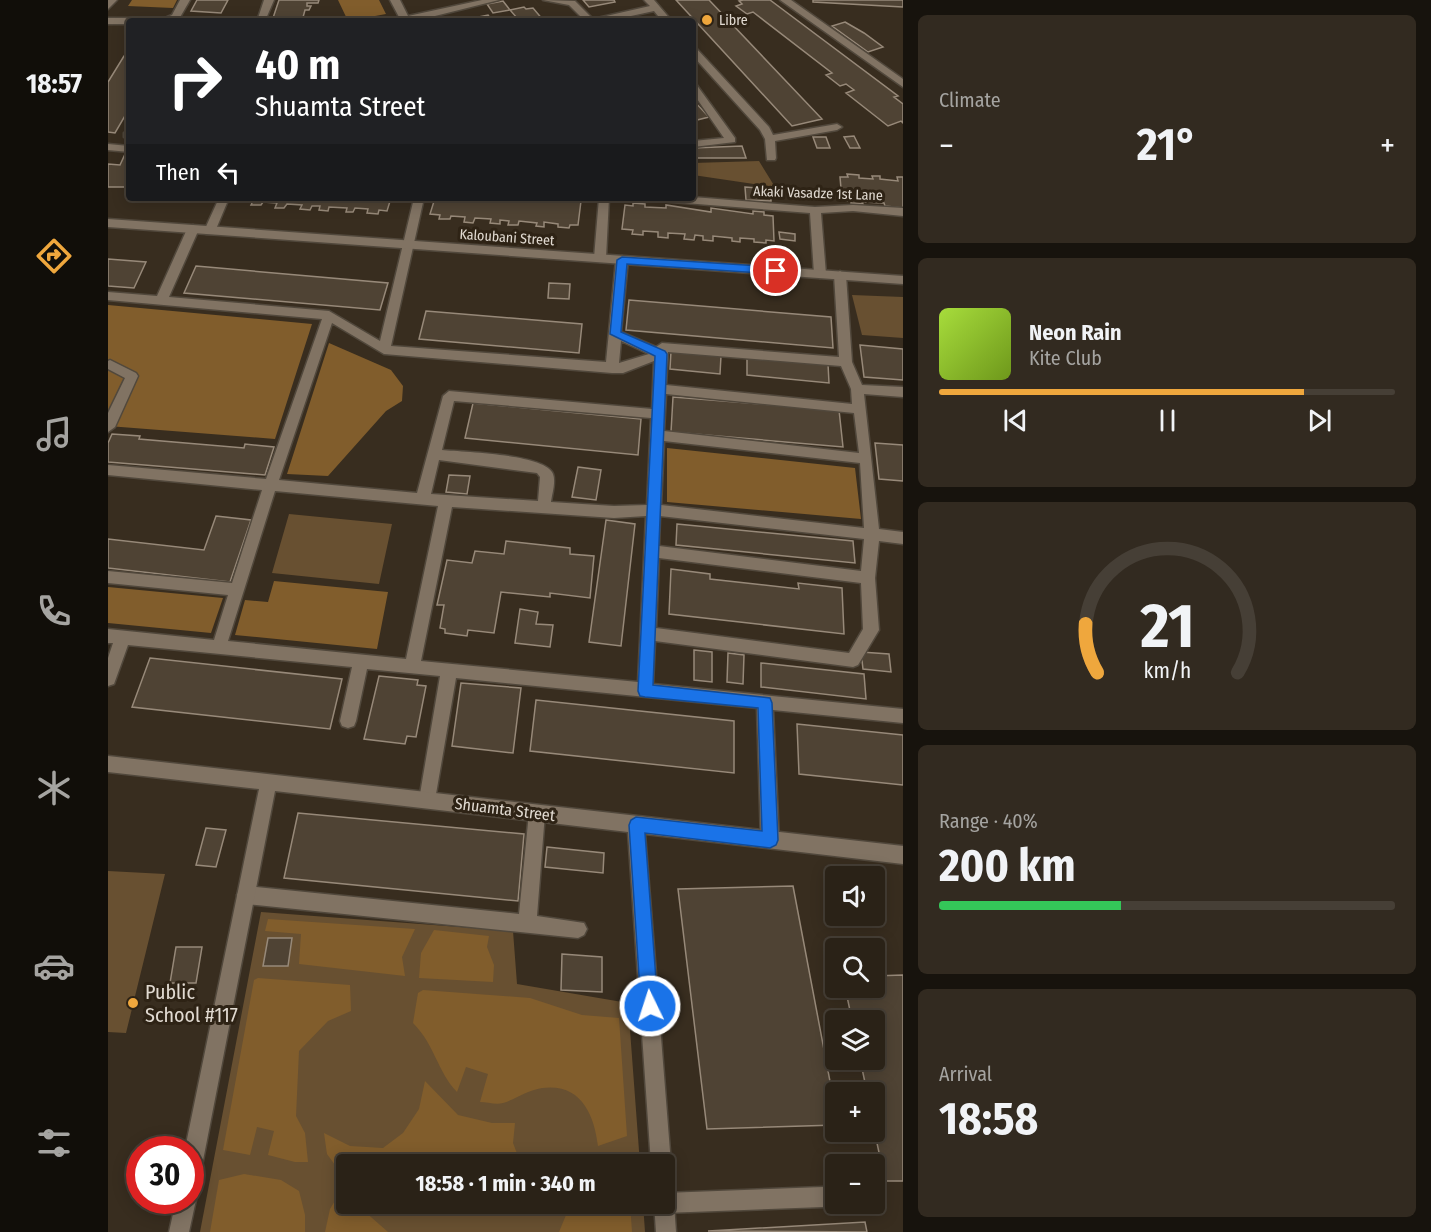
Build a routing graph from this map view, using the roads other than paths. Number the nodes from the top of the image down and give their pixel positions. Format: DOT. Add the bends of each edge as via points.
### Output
graph roads {
  1 [pos="112,0"];
  2 [pos="185,0"];
  3 [pos="269,0"];
  4 [pos="395,0"];
  5 [pos="494,0"];
  6 [pos="548,0"];
  7 [pos="786,0"];
  8 [pos="652,4"];
  9 [pos="108,6"];
  10 [pos="174,18"];
  11 [pos="262,18"];
  12 [pos="404,18"];
  13 [pos="423,18"];
  14 [pos="587,18"];
  15 [pos="604,18"];
  16 [pos="664,18"];
  17 [pos="108,21"];
  18 [pos="126,21"];
  19 [pos="108,28"];
  20 [pos="126,30"];
  21 [pos="696,60"];
  22 [pos="703,82"];
  23 [pos="903,84"];
  24 [pos="837,127"];
  25 [pos="770,139"];
  26 [pos="696,144"];
  27 [pos="108,147"];
  28 [pos="126,149"];
  29 [pos="771,158"];
  30 [pos="223,201"];
  31 [pos="418,201"];
  32 [pos="604,201"];
  33 [pos="696,201"];
  34 [pos="815,210"];
  35 [pos="903,212"];
  36 [pos="108,223"];
  37 [pos="193,229"];
  38 [pos="210,231"];
  39 [pos="407,245"];
  40 [pos="600,258"];
  41 [pos="622,260"];
  42 [pos="820,274"];
  43 [pos="840,275"];
  44 [pos="903,280"];
  45 [pos="108,296"];
  46 [pos="161,301"];
  47 [pos="329,315"];
  48 [pos="615,334"];
  49 [pos="384,350"];
  50 [pos="661,354"];
  51 [pos="846,362"];
  52 [pos="110,365"];
  53 [pos="612,368"];
  54 [pos="659,389"];
  55 [pos="857,389"];
  56 [pos="903,392"];
  57 [pos="859,409"];
  58 [pos="658,414"];
  59 [pos="108,427"];
  60 [pos="657,435"];
  61 [pos="434,453"];
  62 [pos="866,459"];
  63 [pos="108,470"];
  64 [pos="271,483"];
  65 [pos="423,498"];
  66 [pos="446,501"];
  67 [pos="544,507"];
  68 [pos="654,510"];
  69 [pos="873,536"];
  70 [pos="903,538"];
  71 [pos="652,551"];
  72 [pos="108,577"];
  73 [pos="868,578"];
  74 [pos="237,590"];
  75 [pos="648,634"];
  76 [pos="116,637"];
  77 [pos="219,647"];
  78 [pos="362,662"];
  79 [pos="411,667"];
  80 [pos="449,671"];
  81 [pos="108,679"];
  82 [pos="645,691"];
  83 [pos="765,703"];
  84 [pos="903,716"];
  85 [pos="348,721"];
  86 [pos="108,764"];
  87 [pos="269,781"];
  88 [pos="427,800"];
  89 [pos="537,813"];
  90 [pos="636,825"];
  91 [pos="770,840"];
  92 [pos="903,855"];
  93 [pos="246,896"];
  94 [pos="528,924"];
  95 [pos="578,929"];
  96 [pos="198,1136"];
  97 [pos="660,1154"];
  98 [pos="823,1197"];
  99 [pos="675,1203"];
  100 [pos="183,1214"];
  101 [pos="665,1214"];
  102 [pos="179,1232"];
  103 [pos="666,1232"];
  1 -- 9 [label="street"];
  2 -- 10 [label="street"];
  3 -- 11 [label="street"];
  4 -- 12 [label="street"];
  5 -- 13 [label="street"];
  6 -- 14 [label="street" via="572,3"];
  7 -- 23 [label="street"];
  8 -- 15 [label="street"];
  8 -- 16 [label="street"];
  17 -- 18 [label="street"];
  19 -- 20 [label="street"];
  21 -- 22 [label="street"];
  22 -- 25 [label="street" via="765,129"];
  22 -- 26 [label="street" via="731,140"];
  24 -- 25 [label="street"];
  25 -- 29 [label="street"];
  27 -- 28 [label="street"];
  30 -- 38 [label="street"];
  31 -- 39 [label="street"];
  32 -- 40 [label="street"];
  33 -- 34 [label="street, Akaki Vasadze 1st Lane"];
  34 -- 35 [label="street, Akaki Vasadze 1st Lane"];
  34 -- 42 [label="street"];
  36 -- 37 [label="street, Kaloubani Street"];
  37 -- 38 [label="street, Kaloubani Street"];
  37 -- 46 [label="street"];
  38 -- 39 [label="street, Kaloubani Street"];
  39 -- 40 [label="street, Kaloubani Street"];
  39 -- 49 [label="street"];
  40 -- 41 [label="street, Kaloubani Street"];
  41 -- 42 [label="street, Kaloubani Street"];
  41 -- 48 [label="street"];
  42 -- 43 [label="street, Kaloubani Street"];
  43 -- 44 [label="street, Kaloubani Street"];
  43 -- 51 [label="street"];
  45 -- 46 [label="street"];
  46 -- 47 [label="street"];
  47 -- 49 [label="street"];
  47 -- 64 [label="street"];
  48 -- 50 [label="street"];
  48 -- 53 [label="street"];
  49 -- 53 [label="street"];
  50 -- 51 [label="street" via="662,347"];
  50 -- 53 [label="street" via="623,369"];
  50 -- 54 [label="street"];
  51 -- 55 [label="street"];
  52 -- 59 [label="street" via="132,376"];
  54 -- 57 [label="street"];
  54 -- 58 [label="street"];
  55 -- 56 [label="street"];
  55 -- 57 [label="street"];
  57 -- 62 [label="street"];
  58 -- 60 [label="street"];
  58 -- 61 [label="street" via="449,396"];
  60 -- 62 [label="street"];
  60 -- 68 [label="street"];
  61 -- 65 [label="street"];
  61 -- 67 [label="street" via="542,469 548,476"];
  62 -- 69 [label="street"];
  63 -- 64 [label="street"];
  64 -- 65 [label="street"];
  64 -- 74 [label="street"];
  65 -- 66 [label="street"];
  66 -- 67 [label="street"];
  66 -- 79 [label="street"];
  67 -- 68 [label="street" via="614,512"];
  68 -- 69 [label="street"];
  68 -- 71 [label="street"];
  69 -- 70 [label="street"];
  69 -- 73 [label="street"];
  71 -- 73 [label="street"];
  71 -- 75 [label="street"];
  72 -- 74 [label="street"];
  73 -- 75 [label="street" via="871,630 853,660"];
  74 -- 77 [label="street"];
  75 -- 82 [label="street"];
  76 -- 77 [label="street"];
  76 -- 81 [label="street"];
  77 -- 78 [label="street"];
  78 -- 79 [label="street"];
  78 -- 85 [label="street"];
  79 -- 80 [label="street"];
  80 -- 82 [label="street"];
  80 -- 88 [label="street"];
  82 -- 83 [label="street"];
  83 -- 84 [label="street"];
  83 -- 91 [label="street"];
  86 -- 87 [label="street, Shuamta Street"];
  87 -- 88 [label="street, Shuamta Street"];
  87 -- 93 [label="street"];
  88 -- 89 [label="street, Shuamta Street"];
  89 -- 90 [label="street, Shuamta Street"];
  89 -- 94 [label="street"];
  90 -- 91 [label="street, Shuamta Street"];
  90 -- 97 [label="street"];
  91 -- 92 [label="street, Shuamta Street"];
  93 -- 94 [label="street"];
  93 -- 96 [label="street"];
  94 -- 95 [label="street"];
  98 -- 99 [label="street"];
  100 -- 102 [label="street"];
  101 -- 103 [label="street"];
}
